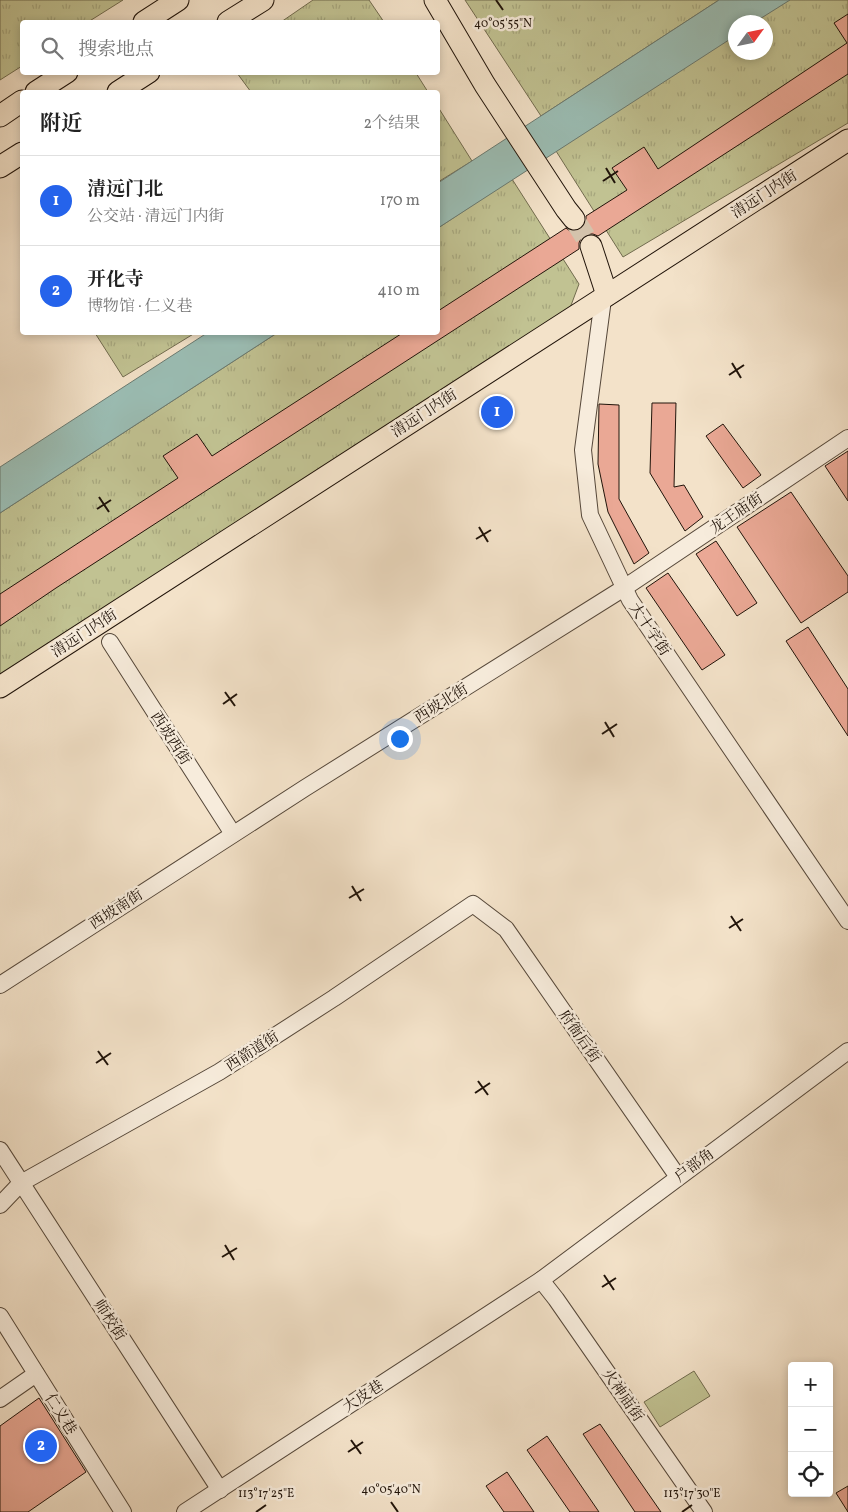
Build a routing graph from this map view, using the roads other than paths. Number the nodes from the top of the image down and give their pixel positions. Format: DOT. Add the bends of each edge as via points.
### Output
graph roads {
  1 [pos="178,0"];
  2 [pos="263,0"];
  3 [pos="435,0"];
  4 [pos="147,20"];
  5 [pos="231,20"];
  6 [pos="62,75"];
  7 [pos="144,75"];
  8 [pos="39,90"];
  9 [pos="121,90"];
  10 [pos="20,102"];
  11 [pos="0,116"];
  12 [pos="848,140"];
  13 [pos="20,154"];
  14 [pos="0,167"];
  15 [pos="570,214"];
  16 [pos="591,246"];
  17 [pos="607,295"];
  18 [pos="848,438"];
  19 [pos="624,588"];
  20 [pos="110,642"];
  21 [pos="0,687"];
  22 [pos="233,834"];
  23 [pos="473,904"];
  24 [pos="848,921"];
  25 [pos="0,985"];
  26 [pos="848,1051"];
  27 [pos="0,1150"];
  28 [pos="678,1177"];
  29 [pos="21,1183"];
  30 [pos="0,1204"];
  31 [pos="541,1280"];
  32 [pos="0,1316"];
  33 [pos="36,1374"];
  34 [pos="0,1399"];
  35 [pos="220,1490"];
  36 [pos="123,1512"];
  37 [pos="185,1512"];
  38 [pos="704,1512"];
  1 -- 4 [label="main road"];
  2 -- 5 [label="main road"];
  3 -- 15 [label="main road" via="485,85"];
  6 -- 8 [label="main road"];
  7 -- 9 [label="main road"];
  10 -- 11 [label="main road"];
  12 -- 17 [label="main road, 清远门内街"];
  13 -- 14 [label="main road"];
  16 -- 17 [label="main road"];
  17 -- 19 [label="street, 大十字街" via="583,450 590,515"];
  17 -- 21 [label="main road, 清远门内街"];
  18 -- 19 [label="street, 龙王庙街"];
  19 -- 22 [label="street, 西坡北街"];
  19 -- 24 [label="street, 大十字街"];
  20 -- 22 [label="street, 西坡西街"];
  22 -- 25 [label="street, 西坡南街"];
  23 -- 28 [label="street, 府衙后街" via="506,929"];
  23 -- 29 [label="street, 西箭道街" via="219,1072"];
  26 -- 28 [label="street, 户部角"];
  27 -- 29 [label="street, 师校街"];
  28 -- 31 [label="street, 户部角"];
  29 -- 30 [label="street, 西箭道街"];
  29 -- 35 [label="street, 师校街"];
  31 -- 35 [label="street, 大皮巷"];
  31 -- 38 [label="street, 火神庙街"];
  32 -- 33 [label="street, 仁义巷"];
  33 -- 34 [label="street"];
  33 -- 36 [label="street, 仁义巷"];
  35 -- 37 [label="street, 大皮巷"];
}
